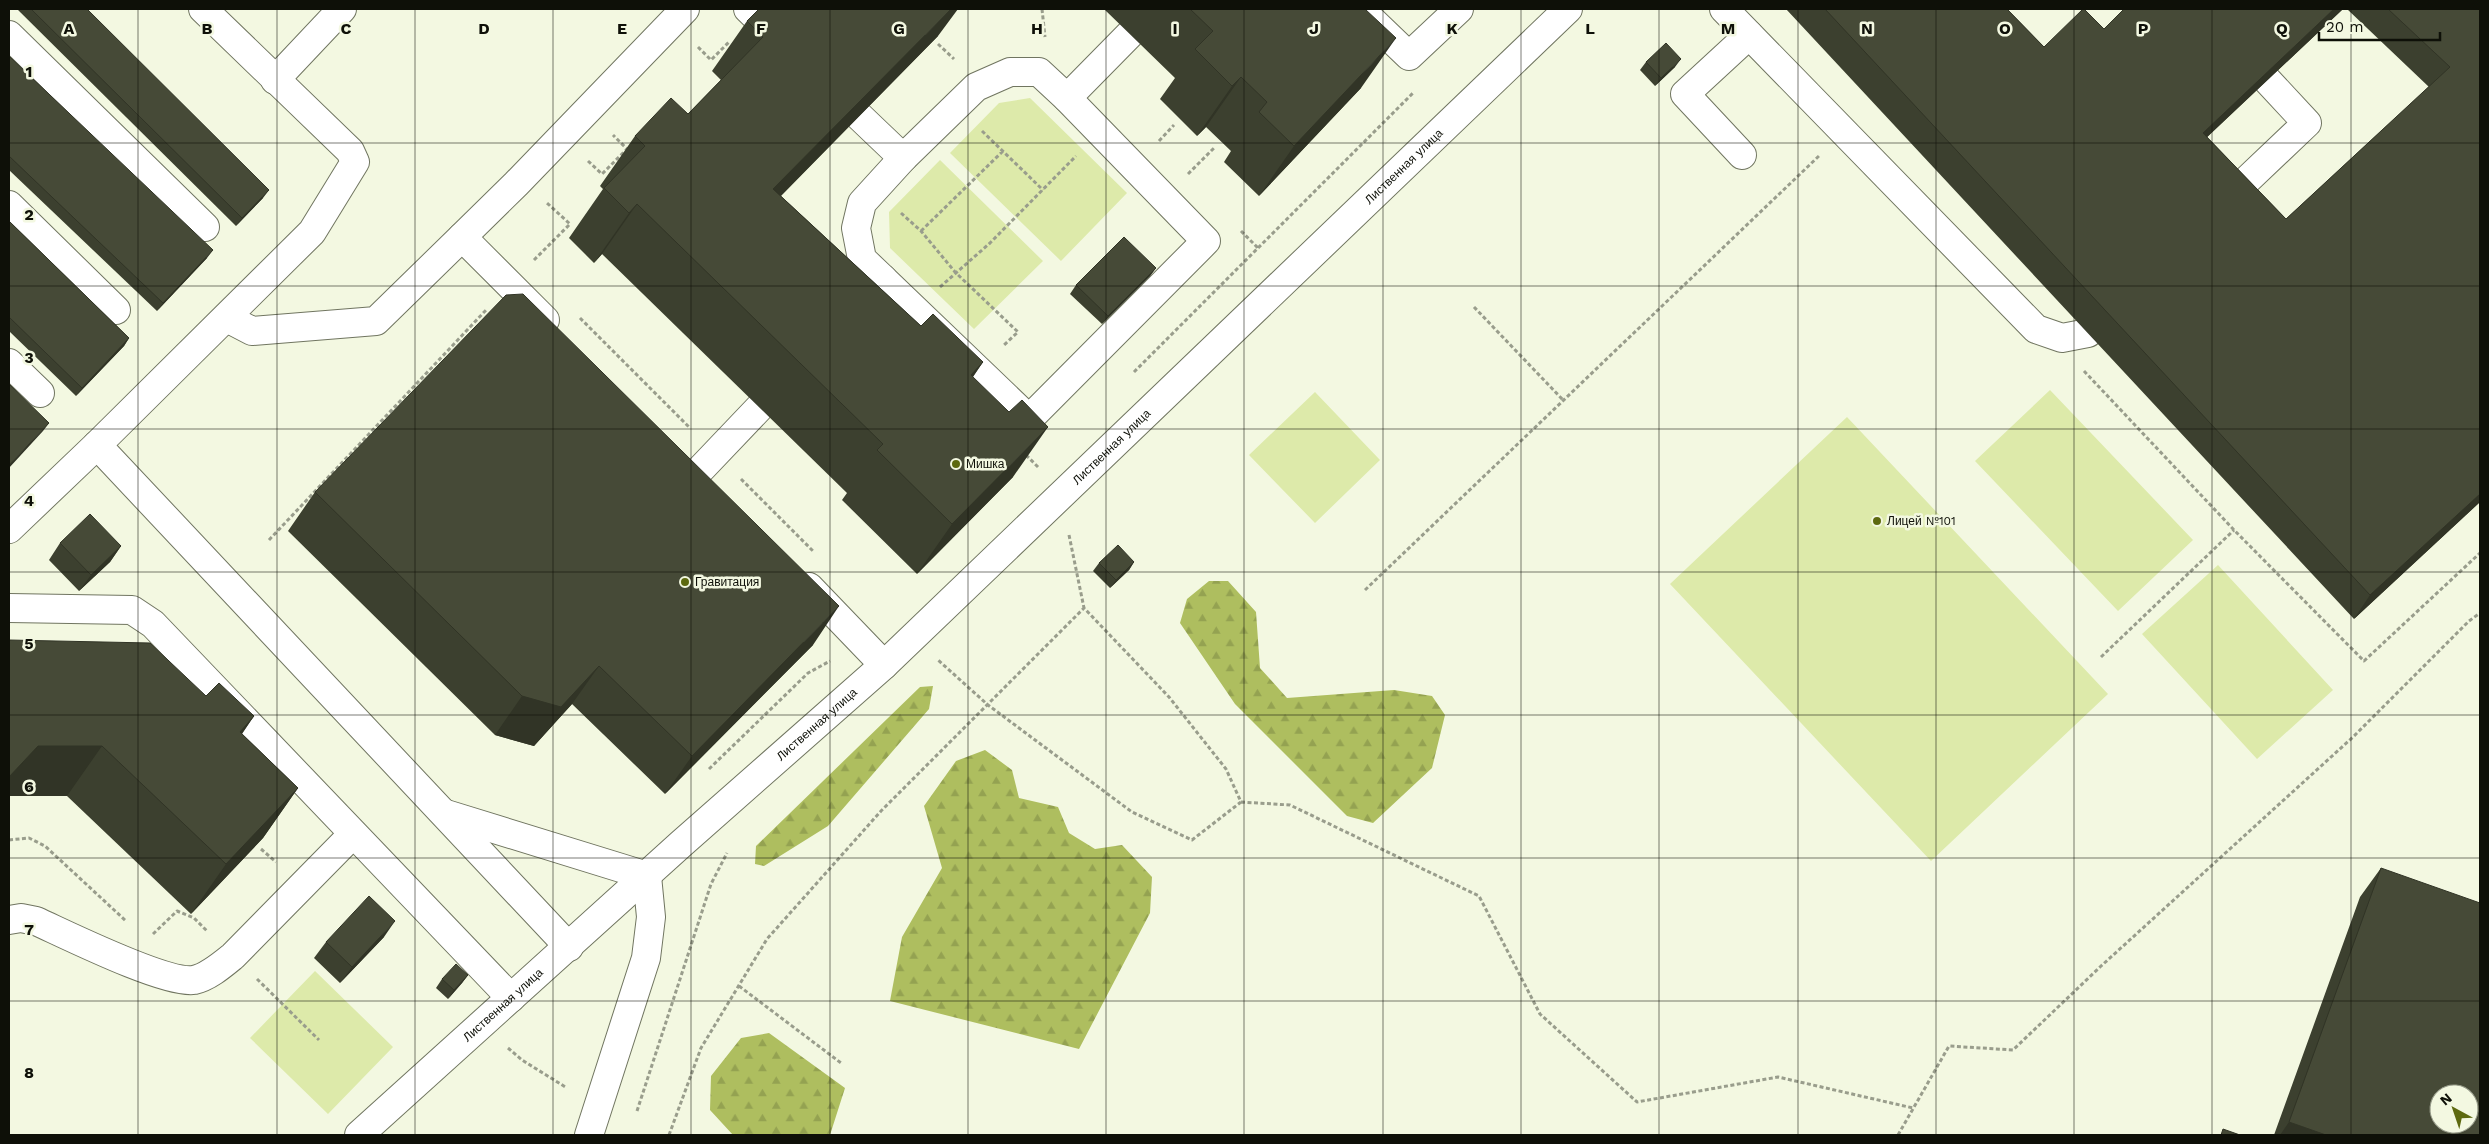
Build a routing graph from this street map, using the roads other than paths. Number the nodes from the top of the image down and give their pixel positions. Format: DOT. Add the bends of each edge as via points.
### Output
graph roads {
  1 [pos="203,9"];
  2 [pos="342,9"];
  3 [pos="685,9"];
  4 [pos="748,9"];
  5 [pos="1360,9"];
  6 [pos="1459,9"];
  7 [pos="1568,9"];
  8 [pos="1724,9"];
  9 [pos="1130,34"];
  10 [pos="9,35"];
  11 [pos="1749,35"];
  12 [pos="782,42"];
  13 [pos="275,80"];
  14 [pos="2267,80"];
  15 [pos="1067,98"];
  16 [pos="860,116"];
  17 [pos="1742,155"];
  18 [pos="903,158"];
  19 [pos="2226,199"];
  20 [pos="9,205"];
  21 [pos="205,227"];
  22 [pos="462,237"];
  23 [pos="883,279"];
  24 [pos="856,308"];
  25 [pos="116,310"];
  26 [pos="227,318"];
  27 [pos="2075,335"];
  28 [pos="565,340"];
  29 [pos="9,363"];
  30 [pos="40,393"];
  31 [pos="759,408"];
  32 [pos="97,445"];
  33 [pos="677,451"];
  34 [pos="9,529"];
  35 [pos="790,566"];
  36 [pos="9,608"];
  37 [pos="884,665"];
  38 [pos="444,814"];
  39 [pos="354,834"];
  40 [pos="647,876"];
  41 [pos="9,920"];
  42 [pos="569,947"];
  43 [pos="511,998"];
  44 [pos="359,1135"];
  45 [pos="589,1135"];
  1 -- 13 [label="street"];
  2 -- 13 [label="street"];
  3 -- 22 [label="street"];
  4 -- 12 [label="street"];
  5 -- 6 [label="street" via="1409,56"];
  7 -- 37 [label="street, Лиственная улица"];
  8 -- 11 [label="street"];
  9 -- 15 [label="street"];
  10 -- 21 [label="street"];
  11 -- 17 [label="street" via="1685,94"];
  11 -- 27 [label="street" via="2036,329"];
  13 -- 26 [label="street" via="350,151 355,162 312,232"];
  14 -- 19 [label="street" via="2307,122"];
  15 -- 18 [label="street" via="1039,72 1010,72 976,87"];
  15 -- 23 [label="street" via="1206,241 1029,420"];
  16 -- 18 [label="street"];
  18 -- 23 [label="street" via="862,203 856,228 862,259"];
  20 -- 25 [label="street"];
  22 -- 26 [label="street" via="376,321 252,331"];
  22 -- 28 [label="street"];
  23 -- 24 [label="street"];
  26 -- 32 [label="street"];
  29 -- 30 [label="street"];
  31 -- 33 [label="street" via="709,472"];
  32 -- 34 [label="street"];
  32 -- 38 [label="street"];
  35 -- 37 [label="street"];
  36 -- 39 [label="street" via="132,610 153,624"];
  37 -- 40 [label="street, Лиственная улица"];
  38 -- 40 [label="street"];
  38 -- 42 [label="street"];
  39 -- 41 [label="street" via="233,956 217,970 194,980 169,978 36,921"];
  39 -- 43 [label="street"];
  40 -- 42 [label="street, Лиственная улица"];
  40 -- 45 [label="street" via="651,917 646,958"];
  42 -- 43 [label="street, Лиственная улица"];
  43 -- 44 [label="street, Лиственная улица"];
}
